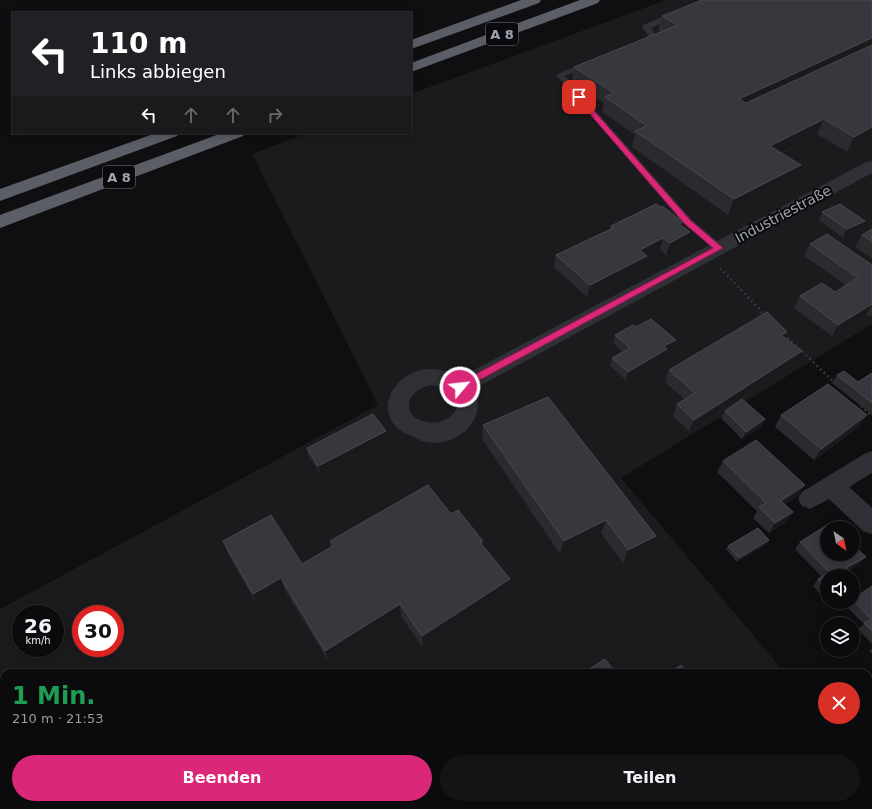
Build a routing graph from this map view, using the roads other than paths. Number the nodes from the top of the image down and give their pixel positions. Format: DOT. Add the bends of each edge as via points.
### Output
graph roads {
  1 [pos="534,0"];
  2 [pos="593,0"];
  3 [pos="683,12"];
  4 [pos="412,45"];
  5 [pos="632,46"];
  6 [pos="596,60"];
  7 [pos="412,68"];
  8 [pos="168,134"];
  9 [pos="234,134"];
  10 [pos="872,166"];
  11 [pos="0,195"];
  12 [pos="0,222"];
  13 [pos="713,251"];
  14 [pos="460,387"];
  15 [pos="872,461"];
  16 [pos="831,486"];
  17 [pos="810,499"];
  18 [pos="872,523"];
  1 -- 4 [label="highway, A 8"];
  2 -- 7 [label="highway, A 8"];
  3 -- 5 [label="lane" via="646,27 654,38"];
  6 -- 13 [label="lane" via="560,75"];
  8 -- 11 [label="highway, A 8"];
  9 -- 12 [label="highway, A 8"];
  10 -- 13 [label="street, Industriestraße"];
  13 -- 14 [label="street, Industriestraße"];
  15 -- 16 [label="street"];
  16 -- 17 [label="street"];
  16 -- 18 [label="street"];
}
